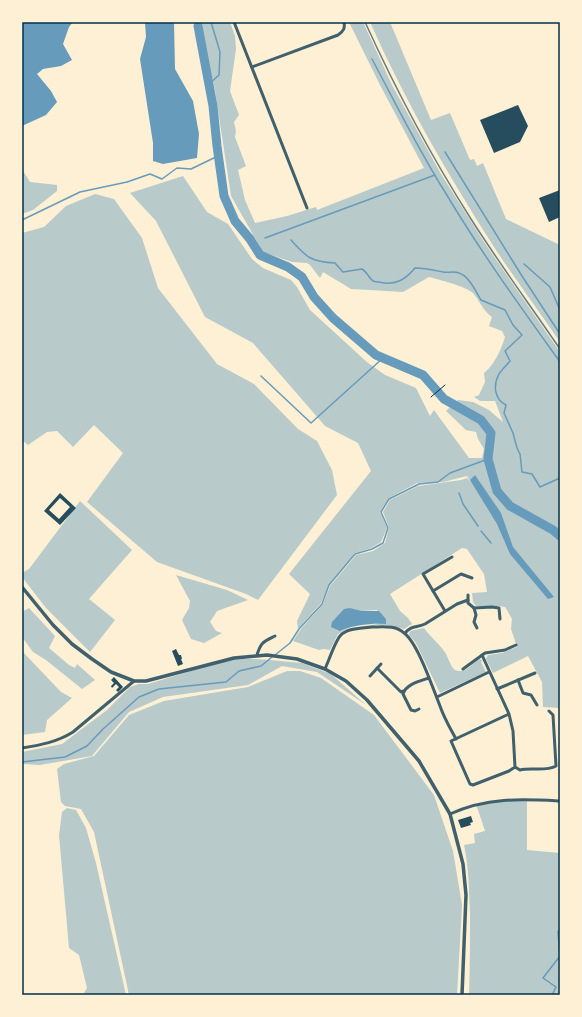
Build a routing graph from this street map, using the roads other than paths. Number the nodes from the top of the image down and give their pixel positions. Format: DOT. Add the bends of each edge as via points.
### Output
graph roads {
  1 [pos="234,22"];
  2 [pos="344,22"];
  3 [pos="252,67"];
  4 [pos="307,208"];
  5 [pos="452,557"];
  6 [pos="472,578"];
  7 [pos="22,587"];
  8 [pos="433,591"];
  9 [pos="468,595"];
  10 [pos="468,600"];
  11 [pos="474,608"];
  12 [pos="444,611"];
  13 [pos="500,619"];
  14 [pos="477,628"];
  15 [pos="404,633"];
  16 [pos="275,636"];
  17 [pos="516,645"];
  18 [pos="257,655"];
  19 [pos="482,655"];
  20 [pos="381,664"];
  21 [pos="377,668"];
  22 [pos="325,669"];
  23 [pos="463,669"];
  24 [pos="489,672"];
  25 [pos="535,673"];
  26 [pos="370,676"];
  27 [pos="429,678"];
  28 [pos="518,680"];
  29 [pos="134,681"];
  30 [pos="497,689"];
  31 [pos="403,691"];
  32 [pos="437,696"];
  33 [pos="537,705"];
  34 [pos="420,709"];
  35 [pos="549,711"];
  36 [pos="509,714"];
  37 [pos="456,739"];
  38 [pos="555,745"];
  39 [pos="560,745"];
  40 [pos="22,748"];
  41 [pos="515,767"];
  42 [pos="560,801"];
  43 [pos="450,814"];
  44 [pos="462,995"];
  1 -- 3 [label="street"];
  2 -- 3 [label="street" via="345,27 338,35"];
  3 -- 4 [label="street"];
  5 -- 8 [label="street" via="423,574"];
  6 -- 8 [label="street" via="461,574"];
  7 -- 29 [label="street" via="72,644 111,672"];
  8 -- 12 [label="street"];
  9 -- 10 [label="street"];
  10 -- 11 [label="street"];
  10 -- 12 [label="street"];
  11 -- 13 [label="street" via="499,608"];
  11 -- 14 [label="street" via="474,622"];
  12 -- 15 [label="street" via="425,624 410,627"];
  15 -- 22 [label="street" via="386,627 346,632 340,636"];
  15 -- 27 [label="street" via="414,646"];
  16 -- 18 [label="street" via="263,642"];
  17 -- 19 [label="street"];
  18 -- 22 [label="street" via="297,659"];
  18 -- 29 [label="street" via="146,681"];
  19 -- 23 [label="street"];
  19 -- 24 [label="street"];
  20 -- 21 [label="street"];
  21 -- 26 [label="street"];
  21 -- 31 [label="street" via="401,692"];
  22 -- 43 [label="street" via="357,690 394,731 419,762"];
  24 -- 30 [label="street"];
  24 -- 32 [label="street"];
  25 -- 28 [label="street"];
  27 -- 31 [label="street"];
  27 -- 32 [label="street"];
  28 -- 30 [label="street"];
  28 -- 33 [label="street" via="523,692 531,695"];
  29 -- 40 [label="street" via="63,738 48,744"];
  30 -- 36 [label="street"];
  31 -- 34 [label="street" via="411,710"];
  32 -- 37 [label="street"];
  35 -- 38 [label="street" via="552,715"];
  36 -- 37 [label="street"];
  36 -- 41 [label="street"];
  37 -- 41 [label="street" via="451,741 470,784"];
  38 -- 39 [label="street"];
  38 -- 41 [label="street" via="556,766 550,769 520,770"];
  42 -- 43 [label="street" via="521,798 483,802"];
  43 -- 44 [label="street" via="463,864 466,895"];
}
